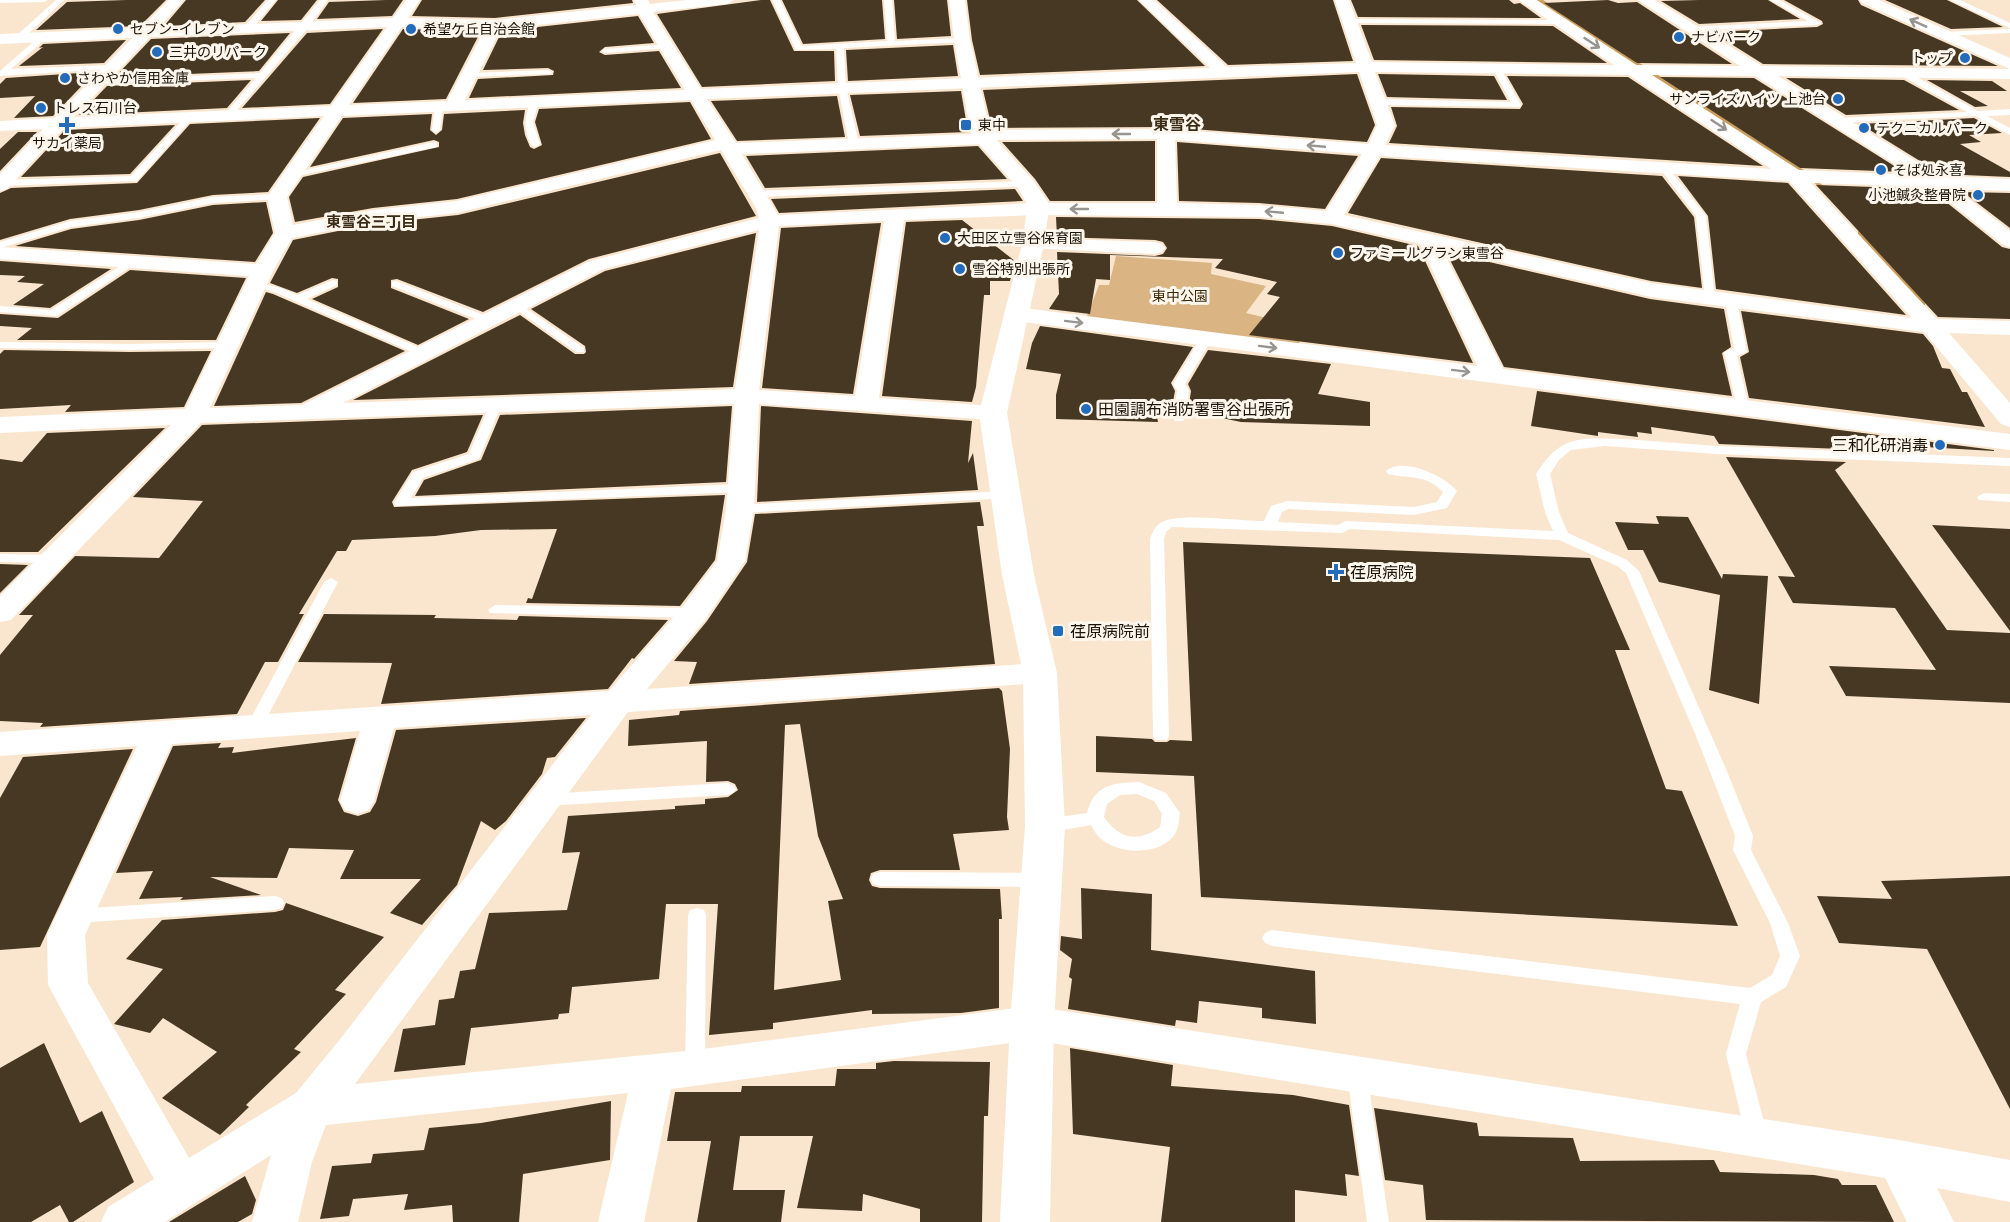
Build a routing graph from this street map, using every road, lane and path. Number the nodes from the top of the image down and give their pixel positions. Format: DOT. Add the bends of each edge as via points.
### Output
graph roads {
  1 [pos="44,0"];
  2 [pos="60,0"];
  3 [pos="177,0"];
  4 [pos="272,0"];
  5 [pos="324,0"];
  6 [pos="413,0"];
  7 [pos="727,0"];
  8 [pos="776,0"];
  9 [pos="888,0"];
  10 [pos="957,0"];
  11 [pos="1146,0"];
  12 [pos="1342,0"];
  13 [pos="1526,0"];
  14 [pos="1645,0"];
  15 [pos="1774,0"];
  16 [pos="1867,0"];
  17 [pos="1954,0"];
  18 [pos="0,1"];
  19 [pos="643,5"];
  20 [pos="1350,21"];
  21 [pos="398,22"];
  22 [pos="1559,22"];
  23 [pos="306,25"];
  24 [pos="495,25"];
  25 [pos="2010,26"];
  26 [pos="248,28"];
  27 [pos="1690,28"];
  28 [pos="2010,31"];
  29 [pos="147,33"];
  30 [pos="1944,34"];
  31 [pos="44,37"];
  32 [pos="19,38"];
  33 [pos="0,39"];
  34 [pos="962,40"];
  35 [pos="891,43"];
  36 [pos="840,45"];
  37 [pos="667,46"];
  38 [pos="604,51"];
  39 [pos="2010,64"];
  40 [pos="111,67"];
  41 [pos="1367,67"];
  42 [pos="1497,69"];
  43 [pos="1635,71"];
  44 [pos="548,72"];
  45 [pos="1223,72"];
  46 [pos="1761,72"];
  47 [pos="2,74"];
  48 [pos="1903,74"];
  49 [pos="2010,74"];
  50 [pos="263,75"];
  51 [pos="471,75"];
  52 [pos="97,82"];
  53 [pos="971,82"];
  54 [pos="842,87"];
  55 [pos="697,94"];
  56 [pos="535,101"];
  57 [pos="1379,102"];
  58 [pos="447,104"];
  59 [pos="335,111"];
  60 [pos="2010,112"];
  61 [pos="1976,114"];
  62 [pos="228,115"];
  63 [pos="190,117"];
  64 [pos="1838,121"];
  65 [pos="58,123"];
  66 [pos="0,126"];
  67 [pos="436,130"];
  68 [pos="2010,132"];
  69 [pos="1166,134"];
  70 [pos="982,137"];
  71 [pos="535,144"];
  72 [pos="854,144"];
  73 [pos="434,145"];
  74 [pos="729,146"];
  75 [pos="1374,150"];
  76 [pos="1665,168"];
  77 [pos="292,174"];
  78 [pos="1803,176"];
  79 [pos="3,179"];
  80 [pos="1936,182"];
  81 [pos="2010,185"];
  82 [pos="758,194"];
  83 [pos="277,196"];
  84 [pos="1032,196"];
  85 [pos="1167,210"];
  86 [pos="895,214"];
  87 [pos="1332,218"];
  88 [pos="770,221"];
  89 [pos="285,233"];
  90 [pos="1431,239"];
  91 [pos="2009,239"];
  92 [pos="1033,244"];
  93 [pos="0,245"];
  94 [pos="1155,248"];
  95 [pos="0,253"];
  96 [pos="132,262"];
  97 [pos="258,278"];
  98 [pos="333,282"];
  99 [pos="396,284"];
  100 [pos="297,299"];
  101 [pos="1720,299"];
  102 [pos="518,306"];
  103 [pos="0,309"];
  104 [pos="1016,314"];
  105 [pos="489,321"];
  106 [pos="1937,326"];
  107 [pos="2010,328"];
  108 [pos="1206,339"];
  109 [pos="0,345"];
  110 [pos="227,345"];
  111 [pos="580,350"];
  112 [pos="423,353"];
  113 [pos="1494,376"];
  114 [pos="746,396"];
  115 [pos="866,404"];
  116 [pos="495,406"];
  117 [pos="1743,408"];
  118 [pos="307,412"];
  119 [pos="993,413"];
  120 [pos="194,416"];
  121 [pos="1179,418"];
  122 [pos="2010,419"];
  123 [pos="0,425"];
  124 [pos="2010,442"];
  125 [pos="2010,462"];
  126 [pos="1393,471"];
  127 [pos="1004,495"];
  128 [pos="1984,497"];
  129 [pos="2010,498"];
  130 [pos="740,499"];
  131 [pos="1270,525"];
  132 [pos="1562,536"];
  133 [pos="0,558"];
  134 [pos="54,559"];
  135 [pos="331,582"];
  136 [pos="495,610"];
  137 [pos="694,613"];
  138 [pos="0,614"];
  139 [pos="1040,673"];
  140 [pos="619,701"];
  141 [pos="380,718"];
  142 [pos="254,727"];
  143 [pos="160,733"];
  144 [pos="1161,736"];
  145 [pos="0,744"];
  146 [pos="727,789"];
  147 [pos="545,800"];
  148 [pos="357,801"];
  149 [pos="1095,818"];
  150 [pos="1045,826"];
  151 [pos="880,879"];
  152 [pos="1042,880"];
  153 [pos="275,903"];
  154 [pos="697,915"];
  155 [pos="75,916"];
  156 [pos="1272,938"];
  157 [pos="1752,997"];
  158 [pos="1032,1023"];
  159 [pos="674,1070"];
  160 [pos="1357,1074"];
  161 [pos="311,1107"];
  162 [pos="1757,1137"];
  163 [pos="1899,1160"];
  164 [pos="2010,1181"];
  165 [pos="182,1187"];
  166 [pos="124,1222"];
  167 [pos="275,1222"];
  168 [pos="621,1222"];
  169 [pos="1025,1222"];
  170 [pos="1378,1222"];
  171 [pos="1931,1222"];
  1 -- 18 [label="lane"];
  2 -- 32 [label="lane"];
  3 -- 29 [label="street"];
  4 -- 26 [label="lane"];
  5 -- 23 [label="lane"];
  6 -- 21 [label="street"];
  7 -- 19 [label="street"];
  8 -- 36 [label="lane" via="799,48"];
  9 -- 35 [label="lane"];
  10 -- 34 [label="street"];
  11 -- 45 [label="street"];
  12 -- 20 [label="street"];
  13 -- 22 [label="street"];
  14 -- 27 [label="street"];
  15 -- 27 [label="lane" via="1817,23"];
  30 -- 16 [label="street, one-way"];
  17 -- 25 [label="lane"];
  19 -- 24 [label="street"];
  19 -- 37 [label="street"];
  20 -- 22 [label="lane"];
  20 -- 41 [label="street"];
  21 -- 23 [label="street"];
  21 -- 24 [label="street"];
  21 -- 59 [label="street"];
  22 -- 43 [label="street, one-way"];
  23 -- 26 [label="street"];
  23 -- 50 [label="lane"];
  24 -- 51 [label="street"];
  26 -- 29 [label="street"];
  27 -- 46 [label="street"];
  28 -- 30 [label="lane"];
  29 -- 31 [label="street"];
  29 -- 40 [label="street"];
  30 -- 39 [label="street"];
  31 -- 32 [label="street"];
  31 -- 47 [label="lane"];
  32 -- 33 [label="street"];
  34 -- 35 [label="lane"];
  34 -- 53 [label="street"];
  35 -- 36 [label="lane"];
  36 -- 54 [label="lane"];
  37 -- 38 [label="lane"];
  37 -- 55 [label="street"];
  40 -- 47 [label="lane"];
  40 -- 52 [label="street"];
  41 -- 42 [label="street"];
  41 -- 45 [label="street"];
  41 -- 57 [label="street"];
  42 -- 43 [label="street"];
  42 -- 57 [label="lane" via="1517,105"];
  43 -- 46 [label="street"];
  43 -- 78 [label="street, one-way"];
  44 -- 51 [label="lane"];
  45 -- 53 [label="street"];
  46 -- 48 [label="street"];
  46 -- 64 [label="street"];
  48 -- 49 [label="street"];
  48 -- 61 [label="lane"];
  50 -- 52 [label="lane"];
  50 -- 62 [label="lane"];
  51 -- 58 [label="street"];
  52 -- 65 [label="street"];
  53 -- 54 [label="street"];
  53 -- 70 [label="street"];
  54 -- 55 [label="street"];
  54 -- 72 [label="lane"];
  55 -- 56 [label="street"];
  55 -- 74 [label="street"];
  56 -- 58 [label="street"];
  56 -- 71 [label="lane" via="528,120 528,131"];
  57 -- 75 [label="street" via="1386,125"];
  58 -- 59 [label="street"];
  58 -- 67 [label="lane"];
  59 -- 62 [label="street"];
  59 -- 77 [label="street"];
  60 -- 61 [label="lane"];
  61 -- 64 [label="lane"];
  61 -- 68 [label="lane"];
  62 -- 63 [label="street"];
  63 -- 65 [label="street"];
  63 -- 79 [label="lane" via="134,179"];
  64 -- 80 [label="street"];
  65 -- 66 [label="street"];
  65 -- 79 [label="street"];
  69 -- 70 [label="street, one-way"];
  75 -- 69 [label="street, one-way"];
  69 -- 85 [label="street"];
  70 -- 72 [label="street"];
  70 -- 84 [label="street"];
  72 -- 74 [label="street"];
  73 -- 77 [label="lane"];
  74 -- 82 [label="street"];
  74 -- 89 [label="street" via="457,207 373,216"];
  75 -- 76 [label="street"];
  75 -- 87 [label="street"];
  76 -- 78 [label="street"];
  76 -- 101 [label="lane" via="1701,216"];
  77 -- 83 [label="street"];
  78 -- 80 [label="street"];
  78 -- 106 [label="street"];
  80 -- 81 [label="street"];
  80 -- 91 [label="street"];
  82 -- 84 [label="lane"];
  82 -- 88 [label="street"];
  83 -- 89 [label="street"];
  83 -- 93 [label="lane" via="213,200 70,224"];
  85 -- 84 [label="street, one-way"];
  84 -- 86 [label="street"];
  84 -- 92 [label="street"];
  87 -- 85 [label="street, one-way" via="1259,211"];
  86 -- 88 [label="street"];
  86 -- 115 [label="street"];
  87 -- 90 [label="street"];
  88 -- 102 [label="street" via="597,266"];
  88 -- 114 [label="street"];
  89 -- 97 [label="street"];
  90 -- 101 [label="street" via="1651,290"];
  90 -- 113 [label="street" via="1430,245"];
  92 -- 94 [label="street"];
  92 -- 104 [label="street"];
  95 -- 96 [label="street"];
  96 -- 97 [label="street"];
  96 -- 103 [label="lane" via="53,315"];
  97 -- 100 [label="lane"];
  97 -- 110 [label="street"];
  98 -- 100 [label="lane"];
  99 -- 105 [label="lane"];
  100 -- 112 [label="lane"];
  101 -- 106 [label="street" via="1912,326"];
  101 -- 117 [label="lane" via="1741,352 1730,352"];
  102 -- 105 [label="street"];
  102 -- 111 [label="lane"];
  104 -- 108 [label="street, one-way"];
  104 -- 119 [label="street"];
  105 -- 112 [label="street"];
  106 -- 107 [label="street"];
  106 -- 122 [label="street"];
  108 -- 113 [label="street, one-way"];
  108 -- 121 [label="lane" via="1179,384 1183,391"];
  109 -- 110 [label="lane"];
  110 -- 120 [label="street"];
  112 -- 118 [label="street"];
  113 -- 117 [label="street"];
  114 -- 115 [label="street"];
  114 -- 116 [label="street"];
  114 -- 130 [label="street"];
  115 -- 119 [label="street"];
  116 -- 118 [label="street"];
  116 -- 130 [label="lane" via="474,456 418,475 401,503"];
  117 -- 124 [label="street"];
  118 -- 120 [label="street"];
  119 -- 127 [label="street"];
  120 -- 123 [label="street"];
  120 -- 134 [label="street"];
  125 -- 132 [label="lane" via="1602,443 1569,446 1554,456 1543,474"];
  126 -- 131 [label="lane" via="1438,478 1450,491 1442,505 1414,512 1287,505 1276,509"];
  127 -- 130 [label="lane"];
  127 -- 139 [label="street"];
  128 -- 129 [label="lane"];
  130 -- 137 [label="street" via="731,561"];
  131 -- 132 [label="lane"];
  131 -- 144 [label="lane" via="1179,522 1160,530 1157,539"];
  132 -- 157 [label="lane" via="1632,571 1713,753 1744,836 1742,850 1779,923 1790,956 1779,981"];
  133 -- 134 [label="lane"];
  134 -- 138 [label="street"];
  135 -- 142 [label="lane"];
  136 -- 137 [label="lane"];
  137 -- 140 [label="street"];
  139 -- 140 [label="street"];
  139 -- 150 [label="street"];
  140 -- 141 [label="street"];
  140 -- 147 [label="street"];
  141 -- 142 [label="street"];
  141 -- 148 [label="street"];
  142 -- 143 [label="street"];
  143 -- 145 [label="street"];
  143 -- 155 [label="street"];
  146 -- 147 [label="lane"];
  147 -- 161 [label="street"];
  149 -- 150 [label="lane"];
  150 -- 152 [label="street"];
  151 -- 152 [label="lane"];
  152 -- 158 [label="street"];
  153 -- 155 [label="lane"];
  154 -- 159 [label="lane"];
  155 -- 165 [label="street" via="66,935 68,985"];
  156 -- 157 [label="lane"];
  157 -- 162 [label="lane" via="1736,1054"];
  158 -- 159 [label="street"];
  158 -- 160 [label="street"];
  158 -- 169 [label="street"];
  159 -- 161 [label="street"];
  159 -- 168 [label="street"];
  160 -- 162 [label="street"];
  160 -- 170 [label="lane"];
  161 -- 165 [label="street"];
  161 -- 167 [label="street" via="290,1162"];
  162 -- 163 [label="street"];
  163 -- 164 [label="street"];
  163 -- 171 [label="street"];
  165 -- 166 [label="street"];
}
